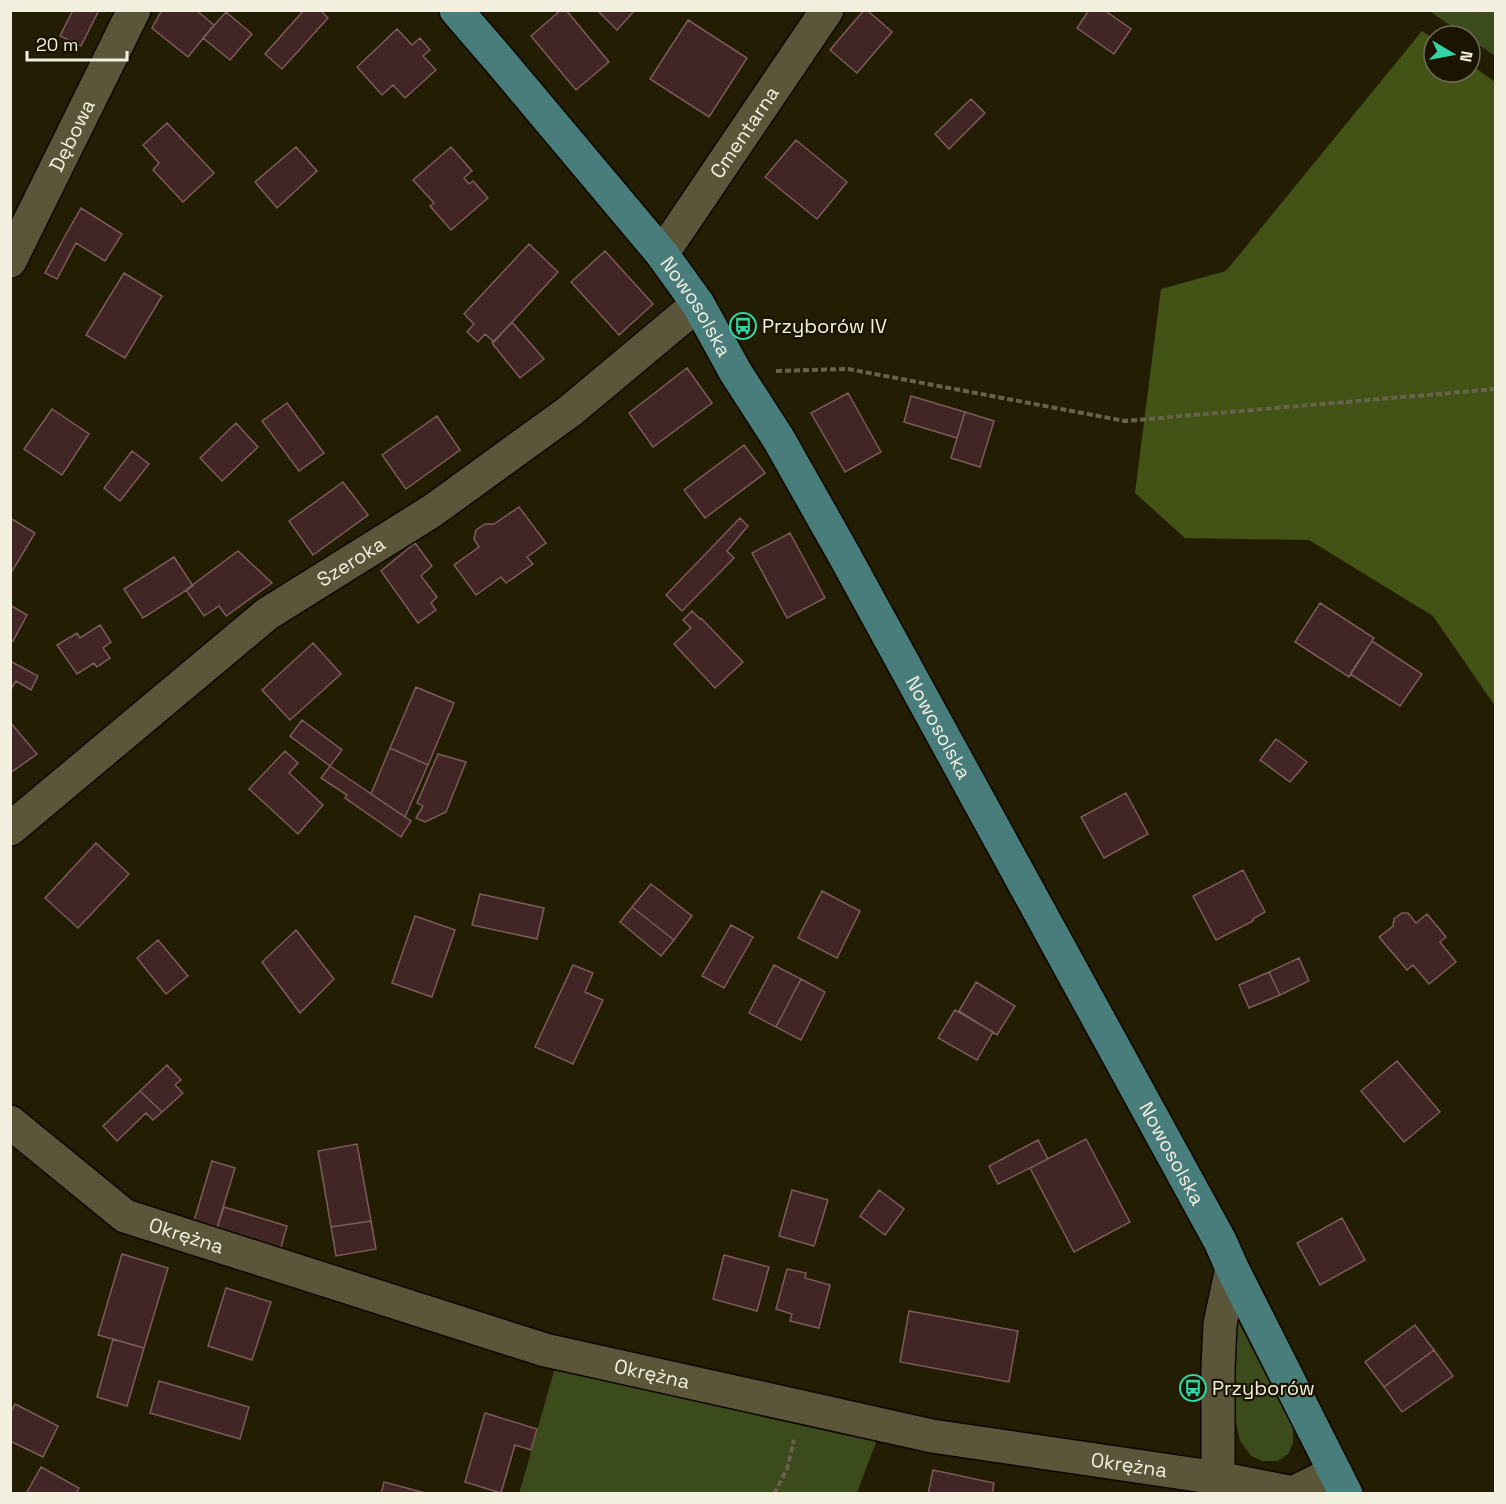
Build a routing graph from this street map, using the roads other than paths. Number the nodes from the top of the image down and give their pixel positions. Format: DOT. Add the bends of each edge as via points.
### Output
graph roads {
  1 [pos="134,10"];
  2 [pos="456,10"];
  3 [pos="827,10"];
  4 [pos="662,254"];
  5 [pos="10,261"];
  6 [pos="698,304"];
  7 [pos="10,829"];
  8 [pos="10,1122"];
  9 [pos="1232,1268"];
  10 [pos="1218,1478"];
  11 [pos="1340,1483"];
  1 -- 5 [label="street, Dębowa"];
  2 -- 4 [label="main road, Nowosolska"];
  3 -- 4 [label="street, Cmentarna"];
  4 -- 6 [label="main road, Nowosolska"];
  6 -- 7 [label="street, Szeroka" via="570,411 432,511 267,614"];
  6 -- 9 [label="main road, Nowosolska" via="849,564"];
  8 -- 10 [label="street, Okrężna" via="125,1216 545,1350 932,1436"];
  9 -- 10 [label="street" via="1220,1324"];
  9 -- 11 [label="main road, Nowosolska"];
  10 -- 11 [label="street, Okrężna" via="1293,1493"];
}
